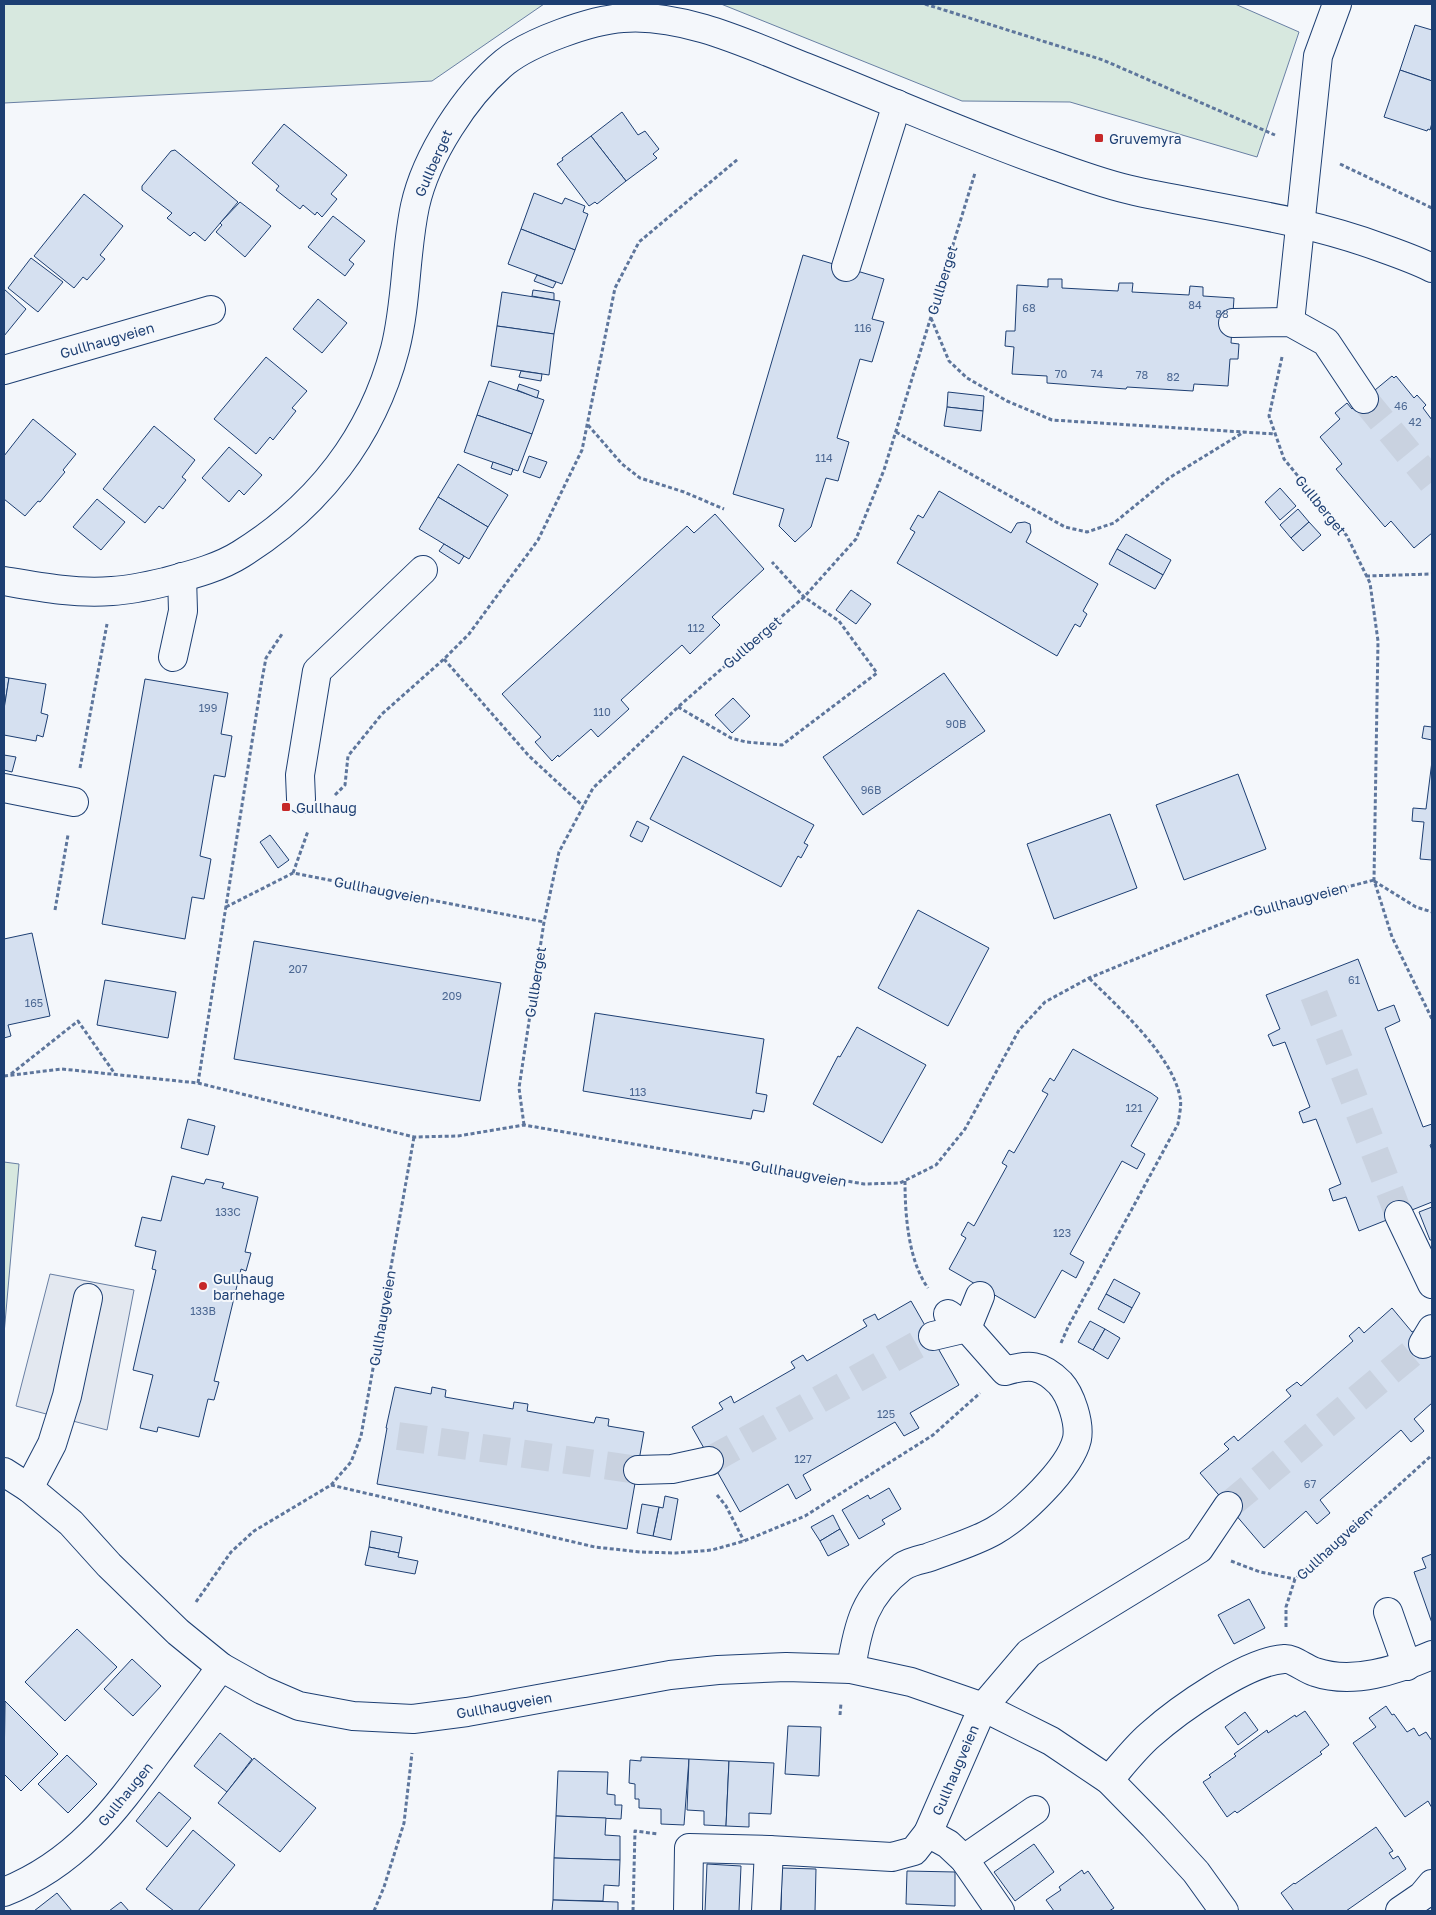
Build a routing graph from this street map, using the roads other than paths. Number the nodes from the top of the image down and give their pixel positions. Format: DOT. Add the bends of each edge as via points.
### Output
graph roads {
  1 [pos="1337,4"];
  2 [pos="897,104"];
  3 [pos="1300,223"];
  4 [pos="846,266"];
  5 [pos="1432,268"];
  6 [pos="211,310"];
  7 [pos="1290,322"];
  8 [pos="1233,323"];
  9 [pos="4,370"];
  10 [pos="1364,399"];
  11 [pos="423,570"];
  12 [pos="182,577"];
  13 [pos="4,581"];
  14 [pos="173,657"];
  15 [pos="4,788"];
  16 [pos="301,798"];
  17 [pos="74,802"];
  18 [pos="1399,1215"];
  19 [pos="1432,1284"];
  20 [pos="980,1296"];
  21 [pos="88,1298"];
  22 [pos="709,1461"];
  23 [pos="638,1470"];
  24 [pos="4,1472"];
  25 [pos="29,1488"];
  26 [pos="1228,1506"];
  27 [pos="1388,1612"];
  28 [pos="1432,1655"];
  29 [pos="1407,1666"];
  30 [pos="221,1667"];
  31 [pos="851,1669"];
  32 [pos="983,1707"];
  33 [pos="1108,1780"];
  34 [pos="1035,1810"];
  35 [pos="928,1834"];
  36 [pos="768,1850"];
  37 [pos="964,1859"];
  38 [pos="1432,1884"];
  39 [pos="4,1892"];
  40 [pos="688,1911"];
  41 [pos="766,1911"];
  42 [pos="1000,1911"];
  43 [pos="1224,1911"];
  44 [pos="1400,1911"];
  1 -- 3 [label="street" via="1318,56"];
  2 -- 3 [label="street, Gullberget" via="984,141 1131,190"];
  2 -- 4 [label="street"];
  2 -- 12 [label="street, Gullberget" via="725,36 652,19 624,18 591,23 548,38 508,60 469,99 431,162 416,204 395,348 382,388 364,427 338,468 301,509 239,556"];
  3 -- 5 [label="street, Gullberget" via="1364,241"];
  3 -- 7 [label="street"];
  6 -- 9 [label="street, Gullhaugveien"];
  7 -- 8 [label="street"];
  7 -- 10 [label="street" via="1326,342"];
  11 -- 16 [label="street" via="317,671 300,775"];
  12 -- 13 [label="street" via="113,592 73,591"];
  12 -- 14 [label="street" via="183,611"];
  15 -- 17 [label="street"];
  18 -- 19 [label="street"];
  20 -- 31 [label="street" via="949,1326 1005,1371 1026,1365 1049,1372 1067,1391 1075,1413 1077,1439 1065,1465 1036,1498 994,1531 904,1566 871,1598 856,1634"];
  21 -- 25 [label="street" via="67,1396 52,1444"];
  22 -- 23 [label="street" via="672,1469"];
  24 -- 25 [label="street, Gullhaugveien"];
  25 -- 30 [label="street, Gullhaugveien" via="71,1523 178,1632"];
  26 -- 32 [label="street" via="1199,1549 1029,1652"];
  27 -- 29 [label="street"];
  28 -- 29 [label="street"];
  29 -- 33 [label="street" via="1344,1678 1315,1672 1286,1658 1243,1671 1186,1706 1149,1735"];
  30 -- 31 [label="street, Gullhaugveien" via="299,1706 353,1716 413,1719 670,1675 786,1667"];
  30 -- 39 [label="street, Gullhaugen" via="118,1806 82,1844 35,1879"];
  31 -- 32 [label="street, Gullhaugveien" via="911,1682"];
  32 -- 33 [label="street, Gullhaugveien" via="1052,1742"];
  32 -- 35 [label="street, Gullhaugveien"];
  33 -- 43 [label="street, Gullhaugveien" via="1196,1872"];
  34 -- 37 [label="street"];
  35 -- 36 [label="street, Gullhaugveien" via="914,1851 892,1857"];
  35 -- 37 [label="street, Gullhaugveien" via="948,1844"];
  36 -- 40 [label="street, Gullhaugveien" via="689,1848"];
  36 -- 41 [label="street"];
  37 -- 42 [label="street, Gullhaugveien"];
  38 -- 44 [label="street" via="1422,1896"];
}
